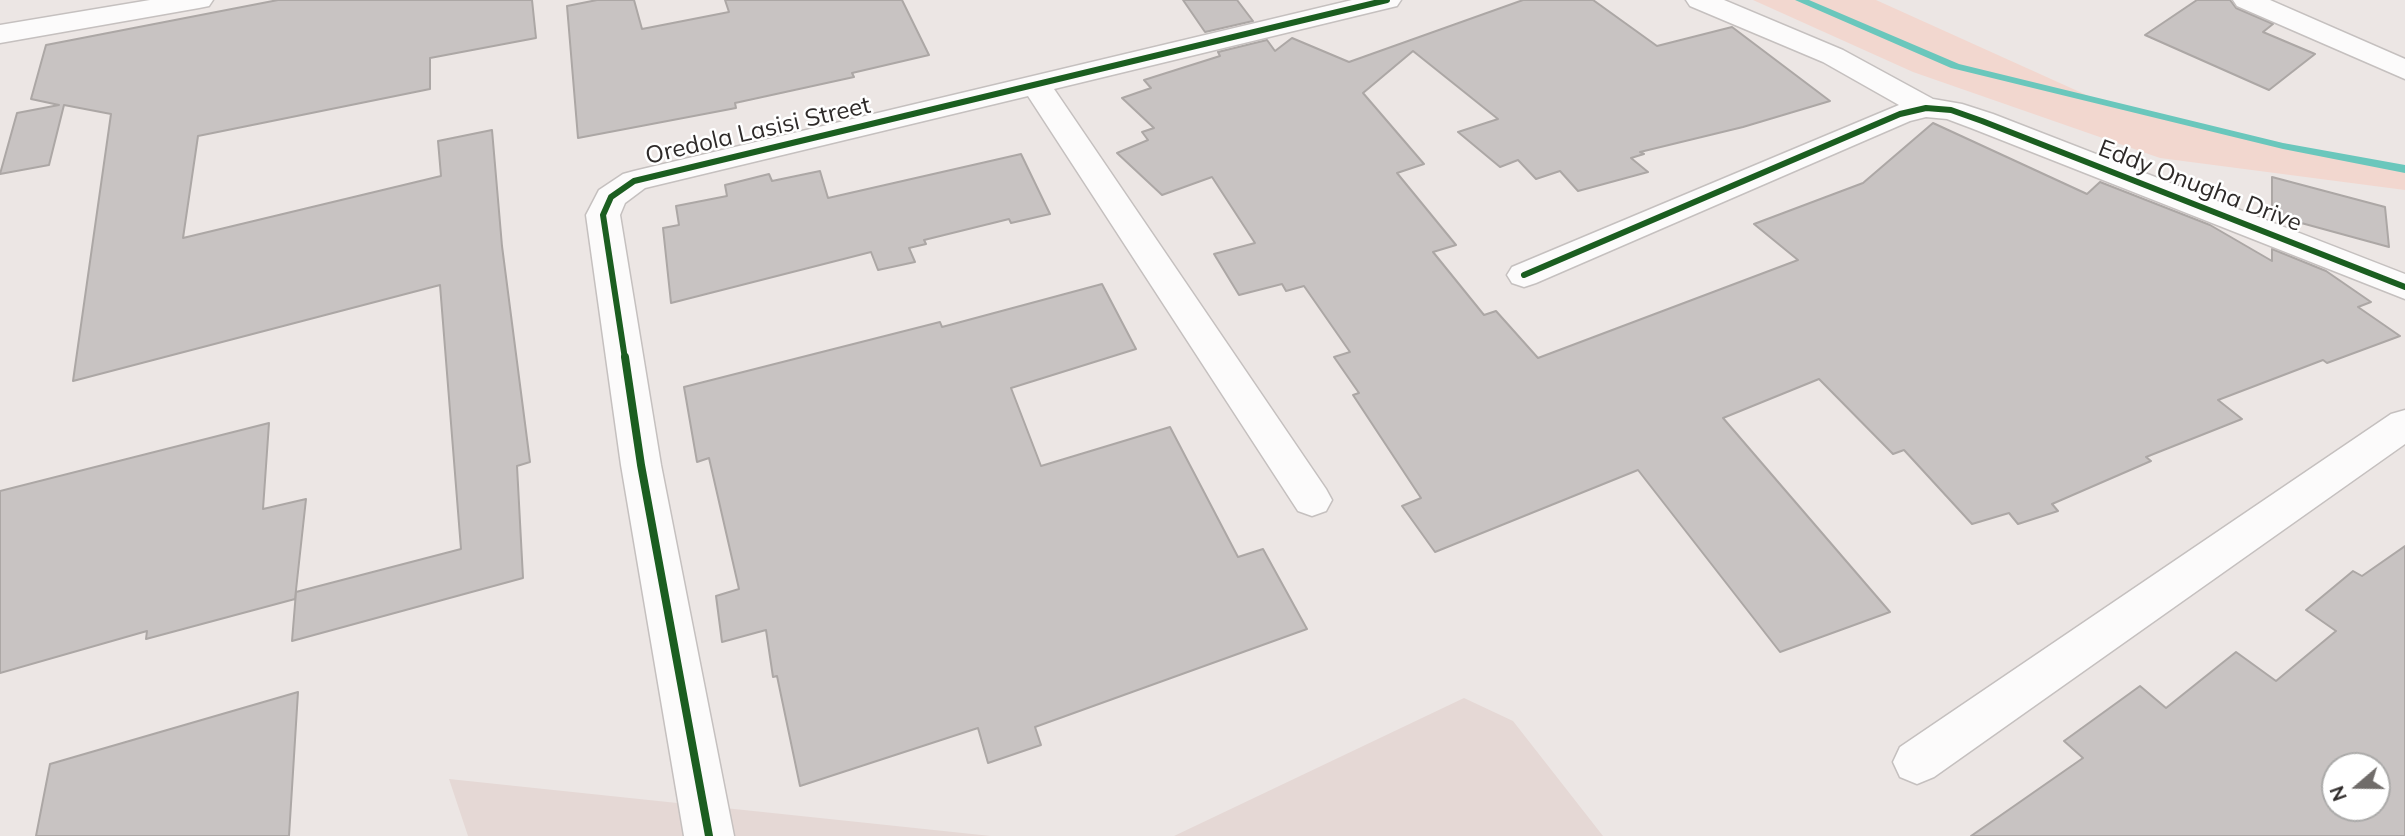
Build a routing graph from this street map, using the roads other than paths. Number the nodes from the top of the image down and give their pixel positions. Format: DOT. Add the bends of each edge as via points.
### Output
graph roads {
  1 [pos="199,0"];
  2 [pos="1387,0"];
  3 [pos="1700,0"];
  4 [pos="2247,0"];
  5 [pos="82,10"];
  6 [pos="0,34"];
  7 [pos="2405,70"];
  8 [pos="1036,85"];
  9 [pos="1926,108"];
  10 [pos="1524,275"];
  11 [pos="2405,287"];
  12 [pos="2405,424"];
  13 [pos="1312,500"];
  14 [pos="1917,762"];
  15 [pos="709,836"];
  1 -- 5 [label="street"];
  2 -- 8 [label="street, Oredola Lasisi Street"];
  3 -- 9 [label="street" via="1833,56"];
  4 -- 7 [label="street"];
  5 -- 6 [label="street"];
  8 -- 13 [label="street"];
  8 -- 15 [label="street, Oredola Lasisi Street" via="634,181 611,197 603,215 641,464"];
  9 -- 10 [label="street" via="1900,114"];
  9 -- 11 [label="street, Eddy Onugha Drive" via="1951,110 1982,121"];
  12 -- 14 [label="street"];
}
